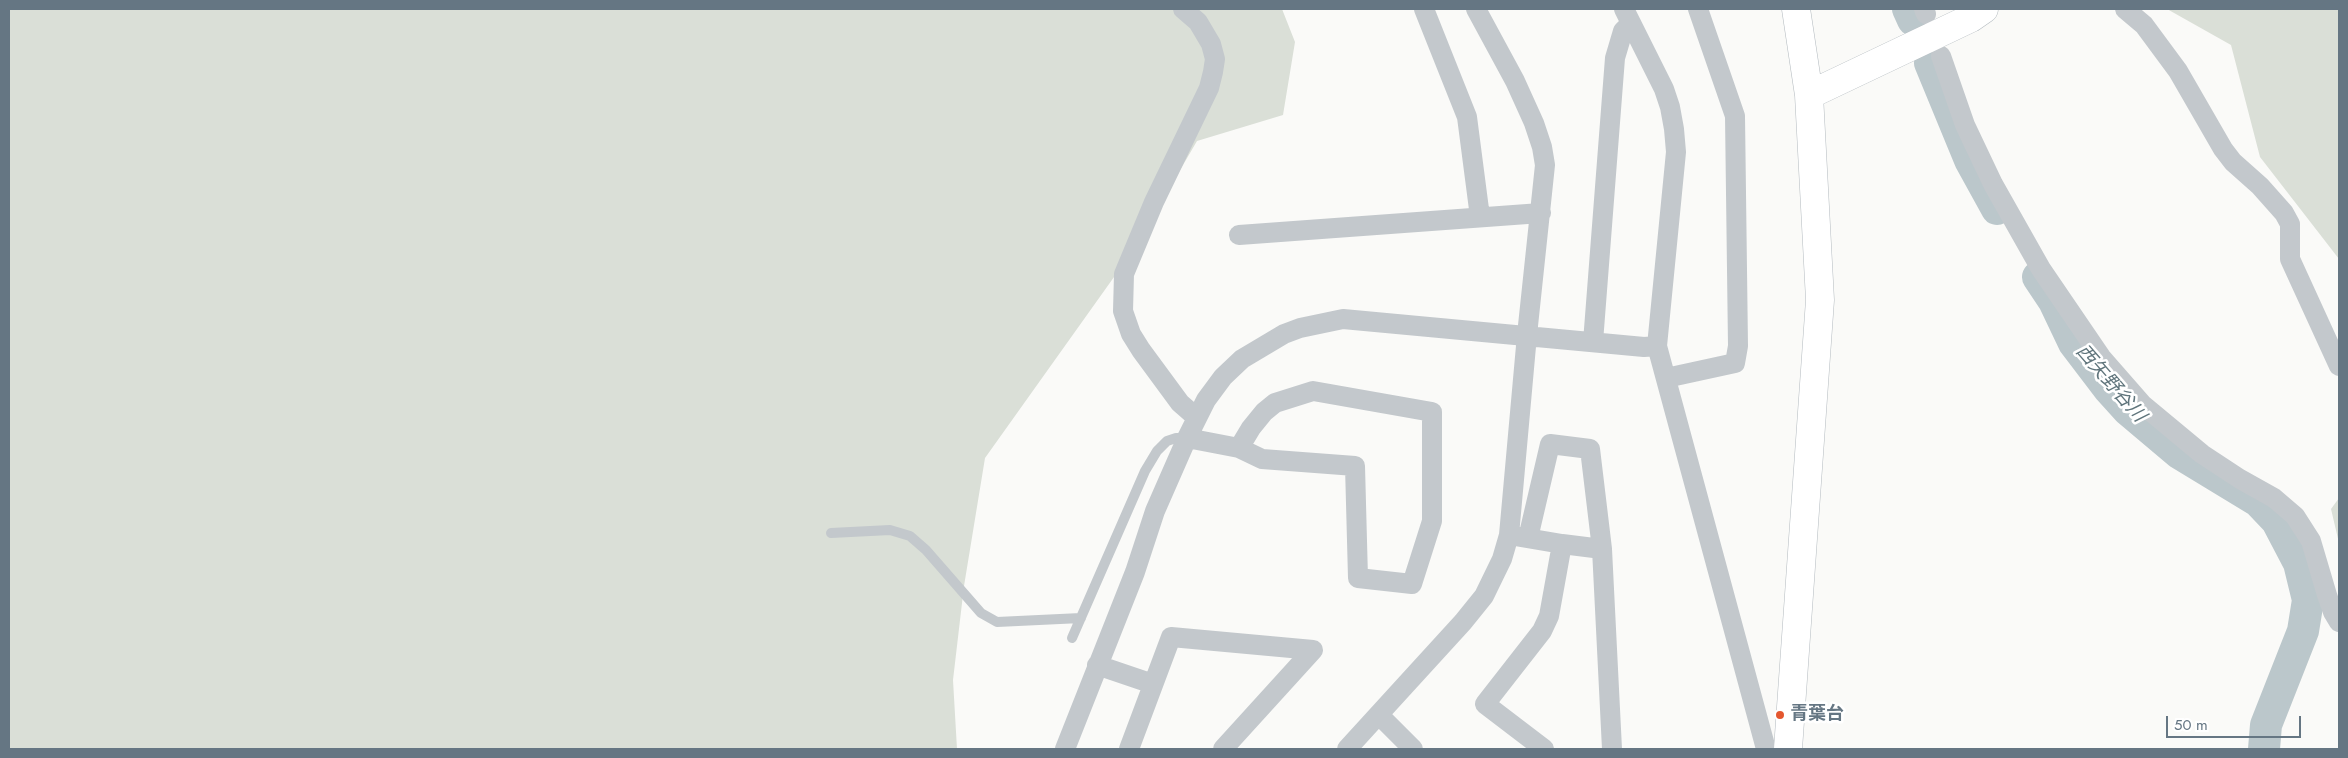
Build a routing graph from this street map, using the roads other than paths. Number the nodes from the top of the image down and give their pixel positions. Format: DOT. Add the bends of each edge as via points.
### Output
graph roads {
  1 [pos="1183,9"];
  2 [pos="1424,9"];
  3 [pos="1478,9"];
  4 [pos="1698,9"];
  5 [pos="1796,9"];
  6 [pos="1984,9"];
  7 [pos="2125,9"];
  8 [pos="1627,16"];
  9 [pos="1941,56"];
  10 [pos="1809,95"];
  11 [pos="1541,213"];
  12 [pos="1480,217"];
  13 [pos="1239,235"];
  14 [pos="1527,335"];
  15 [pos="1593,342"];
  16 [pos="1657,346"];
  17 [pos="2339,366"];
  18 [pos="1666,378"];
  19 [pos="1196,417"];
  20 [pos="1186,438"];
  21 [pos="1240,448"];
  22 [pos="831,533"];
  23 [pos="1519,536"];
  24 [pos="1562,544"];
  25 [pos="1602,549"];
  26 [pos="1081,618"];
  27 [pos="2339,622"];
  28 [pos="1072,638"];
  29 [pos="1097,665"];
  30 [pos="1153,684"];
  31 [pos="1379,715"];
  32 [pos="1065,749"];
  33 [pos="1129,749"];
  34 [pos="1223,749"];
  35 [pos="1347,749"];
  36 [pos="1413,749"];
  37 [pos="1544,749"];
  38 [pos="1612,749"];
  39 [pos="1766,749"];
  40 [pos="1788,749"];
  1 -- 19 [label="street" via="1198,22 1211,44 1213,72 1209,88 1154,202 1124,274 1123,311 1141,350 1180,403"];
  2 -- 12 [label="street" via="1467,117"];
  3 -- 11 [label="street" via="1515,81 1542,147 1545,165"];
  4 -- 18 [label="street" via="1735,116 1738,346 1735,363"];
  5 -- 10 [label="street"];
  6 -- 10 [label="street"];
  7 -- 17 [label="street" via="2144,24 2178,71 2228,155 2284,213 2290,224 2290,259"];
  8 -- 15 [label="street" via="1615,58"];
  8 -- 16 [label="street" via="1664,89 1674,129 1676,152"];
  9 -- 27 [label="street" via="1965,125 1993,184 2041,269 2101,357 2143,405 2195,448 2240,480 2274,498 2295,516 2311,541 2326,595"];
  10 -- 40 [label="street" via="1820,300"];
  11 -- 12 [label="street"];
  11 -- 14 [label="street"];
  12 -- 13 [label="street"];
  14 -- 15 [label="street"];
  14 -- 19 [label="street" via="1343,319 1300,328 1266,343 1242,359 1223,377"];
  14 -- 23 [label="street"];
  15 -- 16 [label="street"];
  16 -- 18 [label="street"];
  18 -- 39 [label="street"];
  19 -- 20 [label="street"];
  20 -- 21 [label="street"];
  20 -- 26 [label="lane" via="1167,441 1145,471"];
  20 -- 29 [label="street"];
  21 -- 21 [label="street" via="1262,459 1355,466 1358,578 1412,584 1432,521 1432,412 1313,391 1275,403 1251,428"];
  22 -- 26 [label="lane" via="890,530 910,536 981,613 997,622"];
  23 -- 24 [label="street"];
  23 -- 25 [label="street" via="1550,444 1590,449"];
  23 -- 31 [label="street" via="1502,559 1484,596"];
  24 -- 25 [label="street"];
  24 -- 37 [label="street" via="1549,616 1542,631 1486,704"];
  25 -- 38 [label="street"];
  26 -- 28 [label="lane"];
  29 -- 30 [label="street"];
  29 -- 32 [label="street"];
  30 -- 33 [label="street"];
  30 -- 34 [label="street" via="1172,637 1313,650"];
  31 -- 35 [label="street"];
  31 -- 36 [label="street"];
}
